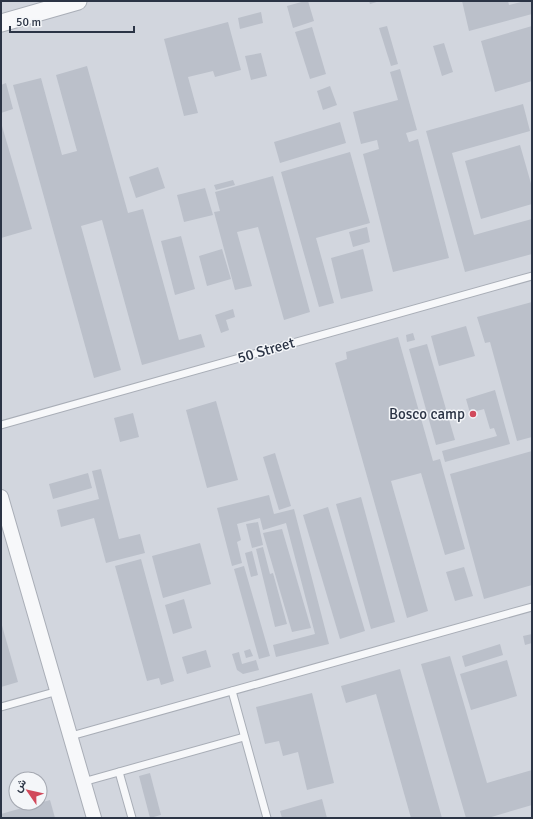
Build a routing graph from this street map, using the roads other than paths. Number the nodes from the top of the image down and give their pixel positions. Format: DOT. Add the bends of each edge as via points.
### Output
graph roads {
  1 [pos="78,1"];
  2 [pos="1,23"];
  3 [pos="532,276"];
  4 [pos="1,425"];
  5 [pos="1,498"];
  6 [pos="532,608"];
  7 [pos="58,691"];
  8 [pos="232,691"];
  9 [pos="1,707"];
  10 [pos="70,736"];
  11 [pos="244,737"];
  12 [pos="119,772"];
  13 [pos="83,782"];
  14 [pos="94,818"];
  15 [pos="132,818"];
  16 [pos="267,818"];
  1 -- 2 [label="street"];
  3 -- 4 [label="lane, 50 Street"];
  5 -- 7 [label="street"];
  6 -- 8 [label="lane"];
  7 -- 9 [label="lane"];
  7 -- 10 [label="street"];
  8 -- 10 [label="lane"];
  8 -- 11 [label="lane"];
  10 -- 13 [label="street"];
  11 -- 12 [label="lane"];
  11 -- 16 [label="lane"];
  12 -- 13 [label="lane"];
  12 -- 15 [label="lane"];
  13 -- 14 [label="street"];
}
